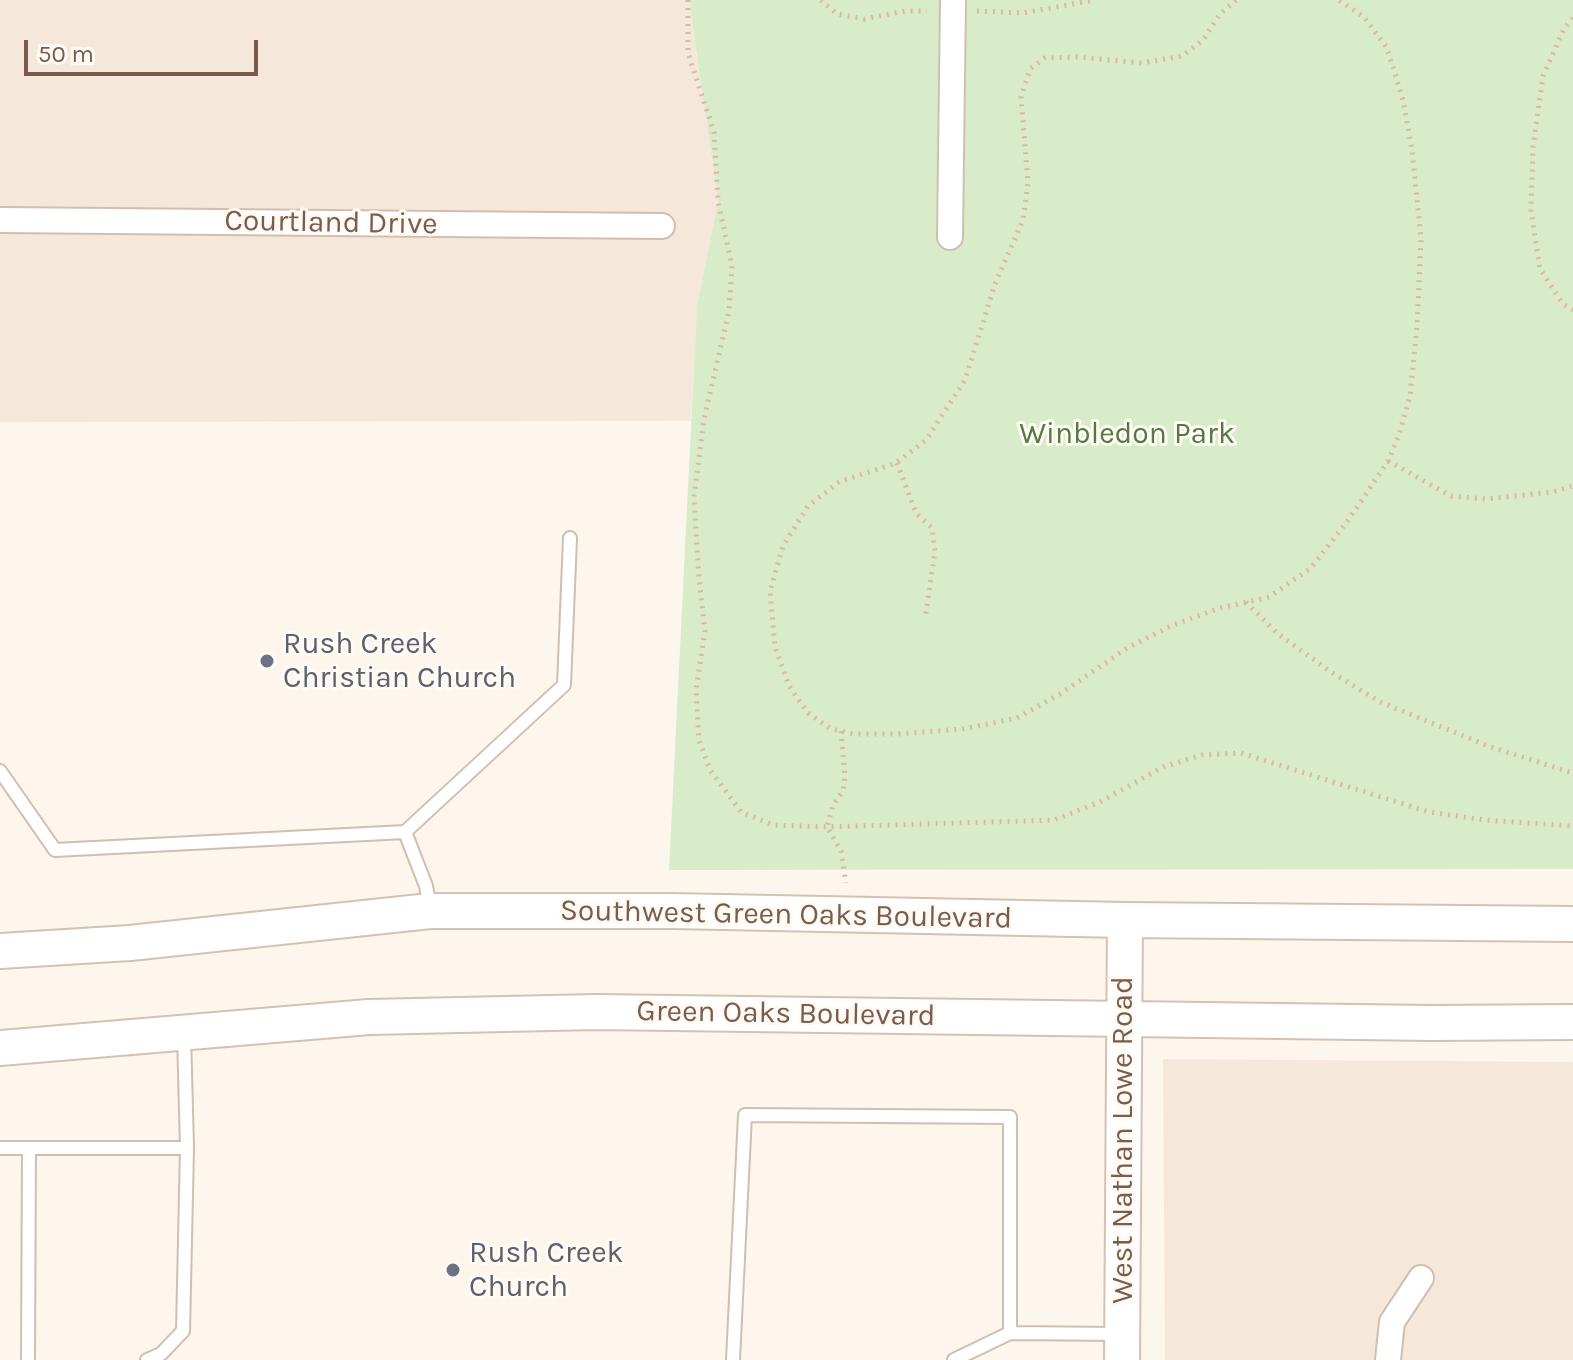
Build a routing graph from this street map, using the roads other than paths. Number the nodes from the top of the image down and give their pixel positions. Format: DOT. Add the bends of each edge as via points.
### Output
graph roads {
  1 [pos="953,0"];
  2 [pos="0,220"];
  3 [pos="662,226"];
  4 [pos="950,237"];
  5 [pos="570,538"];
  6 [pos="0,771"];
  7 [pos="405,832"];
  8 [pos="430,911"];
  9 [pos="1125,920"];
  10 [pos="1573,924"];
  11 [pos="0,927"];
  12 [pos="130,943"];
  13 [pos="0,951"];
  14 [pos="1123,1018"];
  15 [pos="1573,1022"];
  16 [pos="184,1033"];
  17 [pos="0,1048"];
  18 [pos="0,1148"];
  19 [pos="29,1148"];
  20 [pos="187,1148"];
  21 [pos="1421,1278"];
  22 [pos="1010,1333"];
  23 [pos="1122,1347"];
  24 [pos="28,1360"];
  25 [pos="147,1360"];
  26 [pos="733,1360"];
  27 [pos="954,1360"];
  28 [pos="1388,1360"];
  1 -- 4 [label="street"];
  2 -- 3 [label="street, Courtland Drive"];
  5 -- 7 [label="lane" via="564,685"];
  6 -- 7 [label="lane" via="55,850"];
  7 -- 8 [label="lane"];
  8 -- 9 [label="main road, Southwest Green Oaks Boulevard"];
  8 -- 12 [label="main road, Southwest Green Oaks Boulevard"];
  9 -- 10 [label="main road, Southwest Green Oaks Boulevard"];
  9 -- 14 [label="main road, West Nathan Lowe Road"];
  11 -- 12 [label="main road"];
  12 -- 13 [label="main road, Southwest Green Oaks Boulevard"];
  14 -- 15 [label="main road, Green Oaks Boulevard"];
  14 -- 16 [label="main road, Green Oaks Boulevard" via="596,1012 369,1017"];
  14 -- 23 [label="main road, West Nathan Lowe Road"];
  16 -- 17 [label="main road, Green Oaks Boulevard"];
  16 -- 20 [label="lane"];
  18 -- 19 [label="lane"];
  19 -- 20 [label="lane"];
  19 -- 24 [label="lane"];
  20 -- 25 [label="lane" via="183,1331 161,1354"];
  21 -- 28 [label="street" via="1392,1322"];
  22 -- 23 [label="lane"];
  22 -- 26 [label="lane" via="1010,1117 745,1115"];
  22 -- 27 [label="lane"];
}
